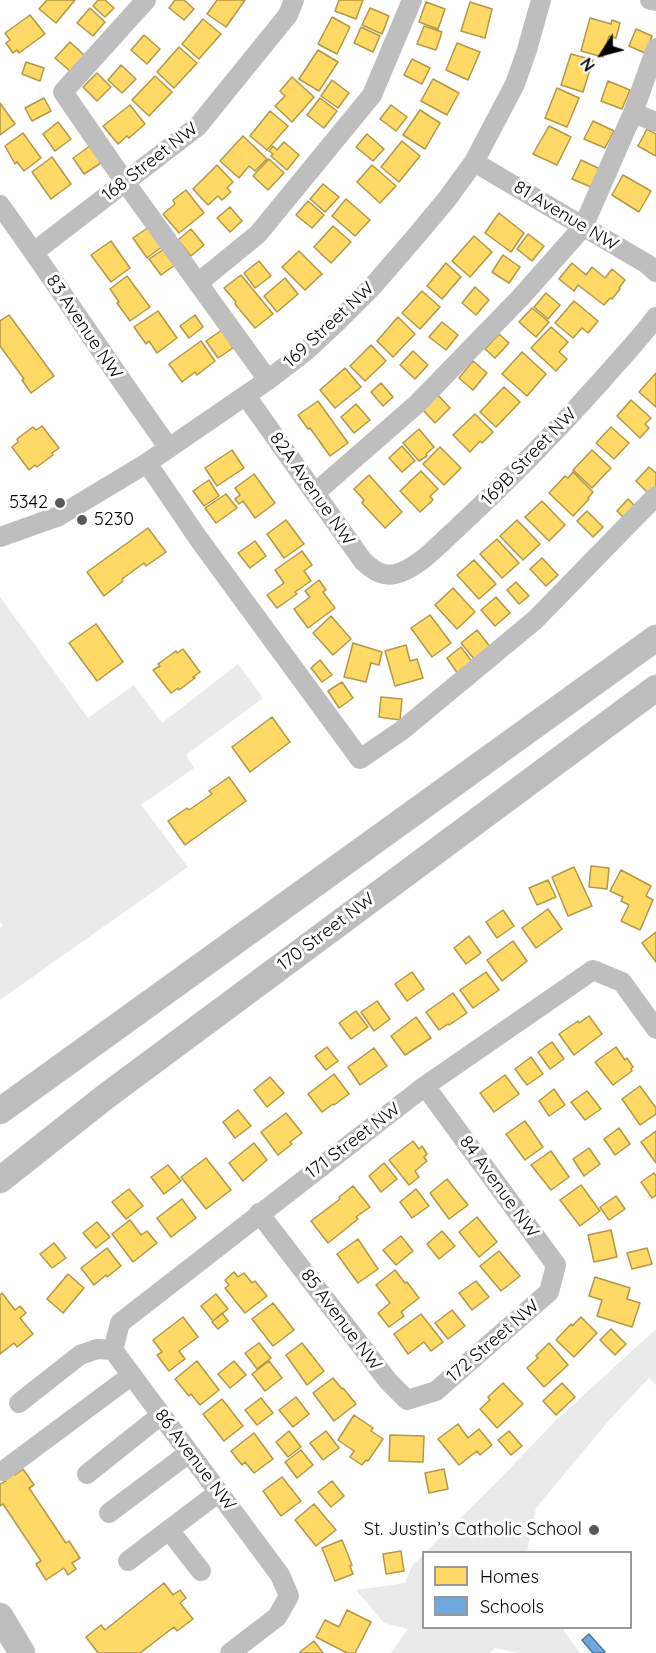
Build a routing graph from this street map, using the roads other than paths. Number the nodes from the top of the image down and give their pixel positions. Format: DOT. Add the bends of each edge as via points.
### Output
graph roads {
  1 [pos="146,0"];
  2 [pos="294,0"];
  3 [pos="412,0"];
  4 [pos="541,0"];
  5 [pos="650,0"];
  6 [pos="656,2"];
  7 [pos="656,48"];
  8 [pos="633,113"];
  9 [pos="656,122"];
  10 [pos="474,162"];
  11 [pos="124,182"];
  12 [pos="0,205"];
  13 [pos="583,227"];
  14 [pos="34,252"];
  15 [pos="656,272"];
  16 [pos="198,283"];
  17 [pos="656,317"];
  18 [pos="268,380"];
  19 [pos="246,396"];
  20 [pos="169,448"];
  21 [pos="147,463"];
  22 [pos="315,493"];
  23 [pos="656,496"];
  24 [pos="0,537"];
  25 [pos="385,575"];
  26 [pos="656,638"];
  27 [pos="656,688"];
  28 [pos="656,1029"];
  29 [pos="425,1086"];
  30 [pos="0,1111"];
  31 [pos="0,1180"];
  32 [pos="259,1213"];
  33 [pos="549,1292"];
  34 [pos="113,1350"];
  35 [pos="132,1375"];
  36 [pos="436,1391"];
  37 [pos="19,1403"];
  38 [pos="162,1415"];
  39 [pos="189,1453"];
  40 [pos="3,1471"];
  41 [pos="87,1474"];
  42 [pos="219,1492"];
  43 [pos="109,1513"];
  44 [pos="170,1530"];
  45 [pos="128,1562"];
  46 [pos="201,1571"];
  47 [pos="0,1616"];
  48 [pos="22,1653"];
  49 [pos="230,1653"];
  1 -- 11 [label="street" via="63,92"];
  2 -- 11 [label="street, 168 Street NW" via="288,15 198,126"];
  3 -- 16 [label="street" via="372,95 258,234"];
  4 -- 10 [label="street, 169 Street NW" via="515,84"];
  5 -- 6 [label="street"];
  7 -- 8 [label="street"];
  8 -- 9 [label="street"];
  8 -- 13 [label="street"];
  10 -- 13 [label="street, 81 Avenue NW"];
  10 -- 18 [label="street, 169 Street NW" via="447,200 372,287 307,350"];
  11 -- 14 [label="street, 168 Street NW"];
  11 -- 16 [label="street"];
  12 -- 14 [label="street, 83 Avenue NW"];
  13 -- 15 [label="street, 81 Avenue NW"];
  13 -- 22 [label="street" via="417,404"];
  14 -- 20 [label="street, 83 Avenue NW"];
  16 -- 18 [label="street"];
  17 -- 25 [label="street, 169B Street NW" via="594,389 473,514 416,564"];
  18 -- 19 [label="street, 169 Street NW"];
  19 -- 20 [label="street, 169 Street NW"];
  19 -- 22 [label="street, 82A Avenue NW"];
  20 -- 21 [label="street, 169 Street NW"];
  21 -- 23 [label="street" via="360,759 401,731 534,620"];
  21 -- 24 [label="street, 169 Street NW" via="60,516"];
  22 -- 25 [label="street, 82A Avenue NW" via="363,561"];
  26 -- 30 [label="main road"];
  27 -- 31 [label="main road, 170 Street NW" via="105,1097"];
  28 -- 29 [label="street, 171 Street NW" via="622,982 593,970"];
  29 -- 32 [label="street, 171 Street NW"];
  29 -- 33 [label="street, 84 Avenue NW" via="556,1265"];
  32 -- 34 [label="street, 171 Street NW" via="120,1323"];
  32 -- 36 [label="street, 85 Avenue NW" via="388,1381 407,1400"];
  33 -- 36 [label="street, 172 Street NW"];
  34 -- 35 [label="street, 86 Avenue NW"];
  34 -- 37 [label="street" via="97,1349 81,1355"];
  35 -- 38 [label="street, 86 Avenue NW"];
  35 -- 40 [label="street"];
  38 -- 39 [label="street, 86 Avenue NW"];
  38 -- 41 [label="street"];
  39 -- 42 [label="street, 86 Avenue NW"];
  39 -- 43 [label="street"];
  42 -- 44 [label="street"];
  42 -- 49 [label="street, 86 Avenue NW" via="280,1575 289,1596 277,1617"];
  44 -- 45 [label="street"];
  44 -- 46 [label="street"];
  47 -- 48 [label="main road"];
}
